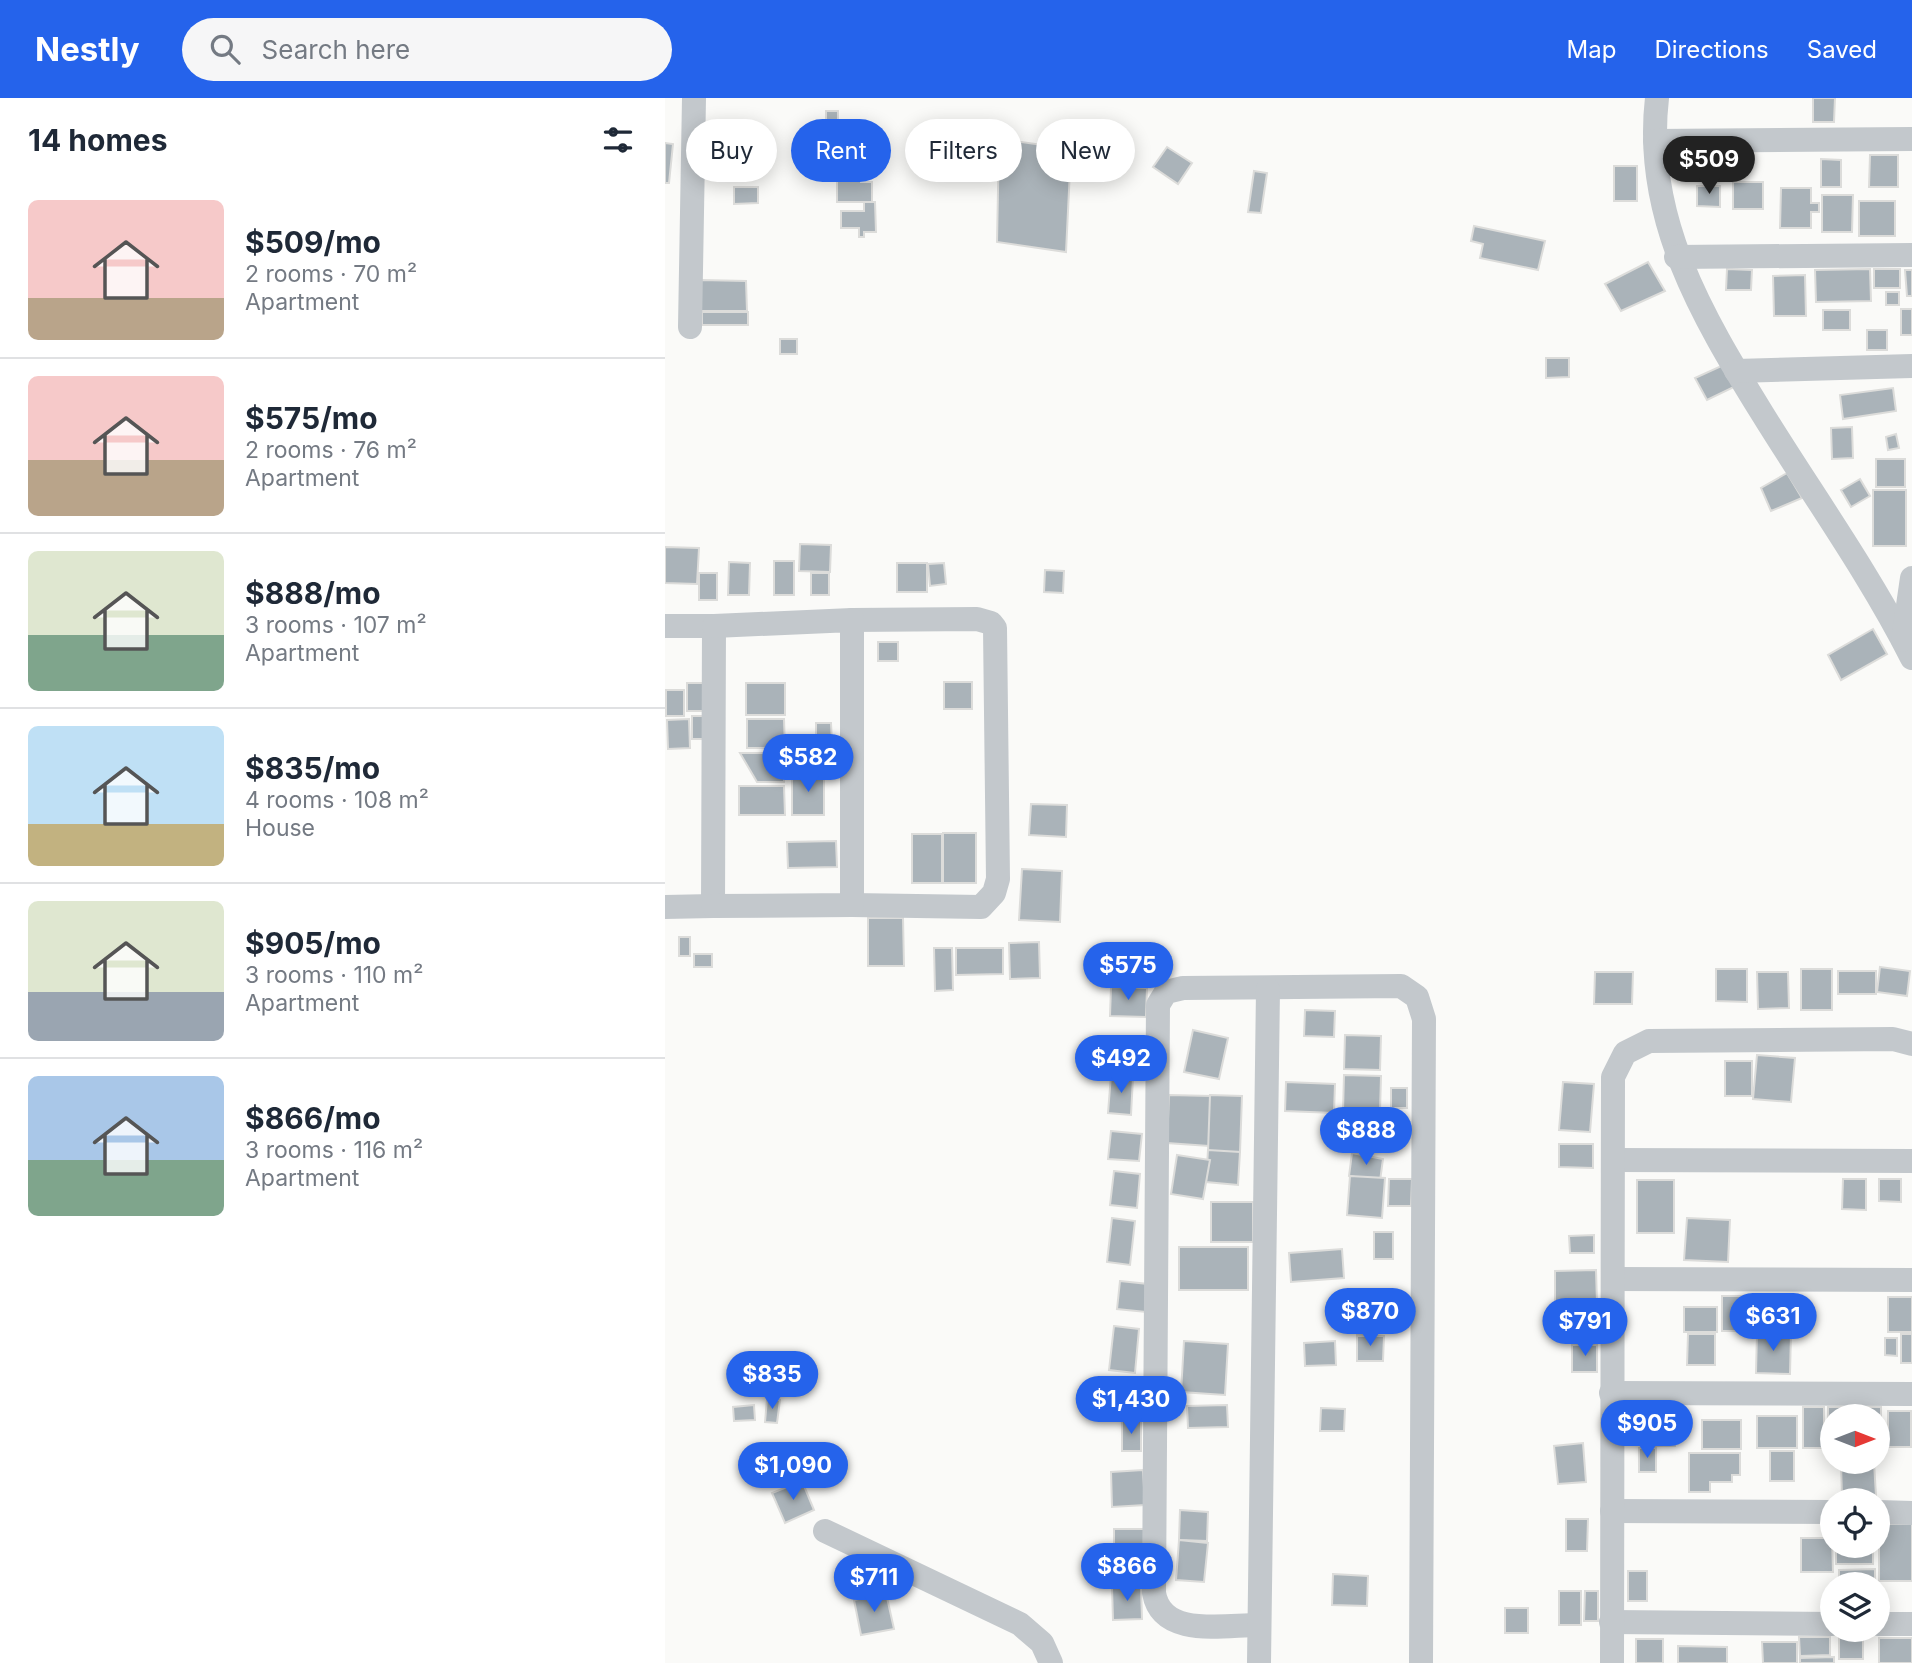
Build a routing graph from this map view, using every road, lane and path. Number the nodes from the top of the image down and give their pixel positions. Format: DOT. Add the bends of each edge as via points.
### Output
graph roads {
  1 [pos="694,98"];
  2 [pos="1657,98"];
  3 [pos="1912,139"];
  4 [pos="1655,141"];
  5 [pos="1912,254"];
  6 [pos="1677,257"];
  7 [pos="689,327"];
  8 [pos="1912,366"];
  9 [pos="1736,371"];
  10 [pos="1912,578"];
  11 [pos="852,620"];
  12 [pos="665,626"];
  13 [pos="714,626"];
  14 [pos="1907,649"];
  15 [pos="852,905"];
  16 [pos="713,906"];
  17 [pos="665,907"];
  18 [pos="1268,989"];
  19 [pos="1912,1044"];
  20 [pos="1614,1160"];
  21 [pos="1912,1161"];
  22 [pos="1613,1279"];
  23 [pos="1912,1280"];
  24 [pos="1611,1393"];
  25 [pos="1912,1394"];
  26 [pos="1612,1511"];
  27 [pos="1820,1512"];
  28 [pos="1890,1513"];
  29 [pos="1912,1513"];
  30 [pos="825,1531"];
  31 [pos="1611,1622"];
  32 [pos="1820,1624"];
  33 [pos="1890,1624"];
  34 [pos="1912,1624"];
  35 [pos="1258,1625"];
  36 [pos="1051,1663"];
  37 [pos="1259,1663"];
  38 [pos="1421,1663"];
  39 [pos="1612,1663"];
  1 -- 7 [label="street"];
  2 -- 4 [label="street"];
  3 -- 4 [label="street"];
  4 -- 6 [label="street" via="1658,181"];
  5 -- 6 [label="street"];
  6 -- 9 [label="street"];
  8 -- 9 [label="street"];
  9 -- 14 [label="street"];
  10 -- 14 [label="street"];
  11 -- 13 [label="street"];
  11 -- 15 [label="street"];
  11 -- 15 [label="street" via="977,620 995,628 998,852 994,893 981,907"];
  12 -- 13 [label="street"];
  13 -- 16 [label="street"];
  15 -- 16 [label="street"];
  16 -- 17 [label="street"];
  18 -- 35 [label="street"];
  18 -- 35 [label="street" via="1174,989 1161,998 1156,1017 1154,1593 1161,1612 1178,1624"];
  18 -- 38 [label="street" via="1401,986 1422,1006"];
  19 -- 20 [label="street" via="1893,1039 1680,1039 1636,1045 1625,1053 1613,1077"];
  20 -- 21 [label="street"];
  20 -- 22 [label="street"];
  22 -- 23 [label="street"];
  22 -- 24 [label="street"];
  24 -- 25 [label="street"];
  24 -- 26 [label="street"];
  26 -- 27 [label="street"];
  26 -- 31 [label="street"];
  28 -- 29 [label="street"];
  30 -- 36 [label="street" via="1020,1624 1042,1643"];
  31 -- 32 [label="street"];
  31 -- 39 [label="street"];
  33 -- 34 [label="street"];
  35 -- 37 [label="street"];
}
